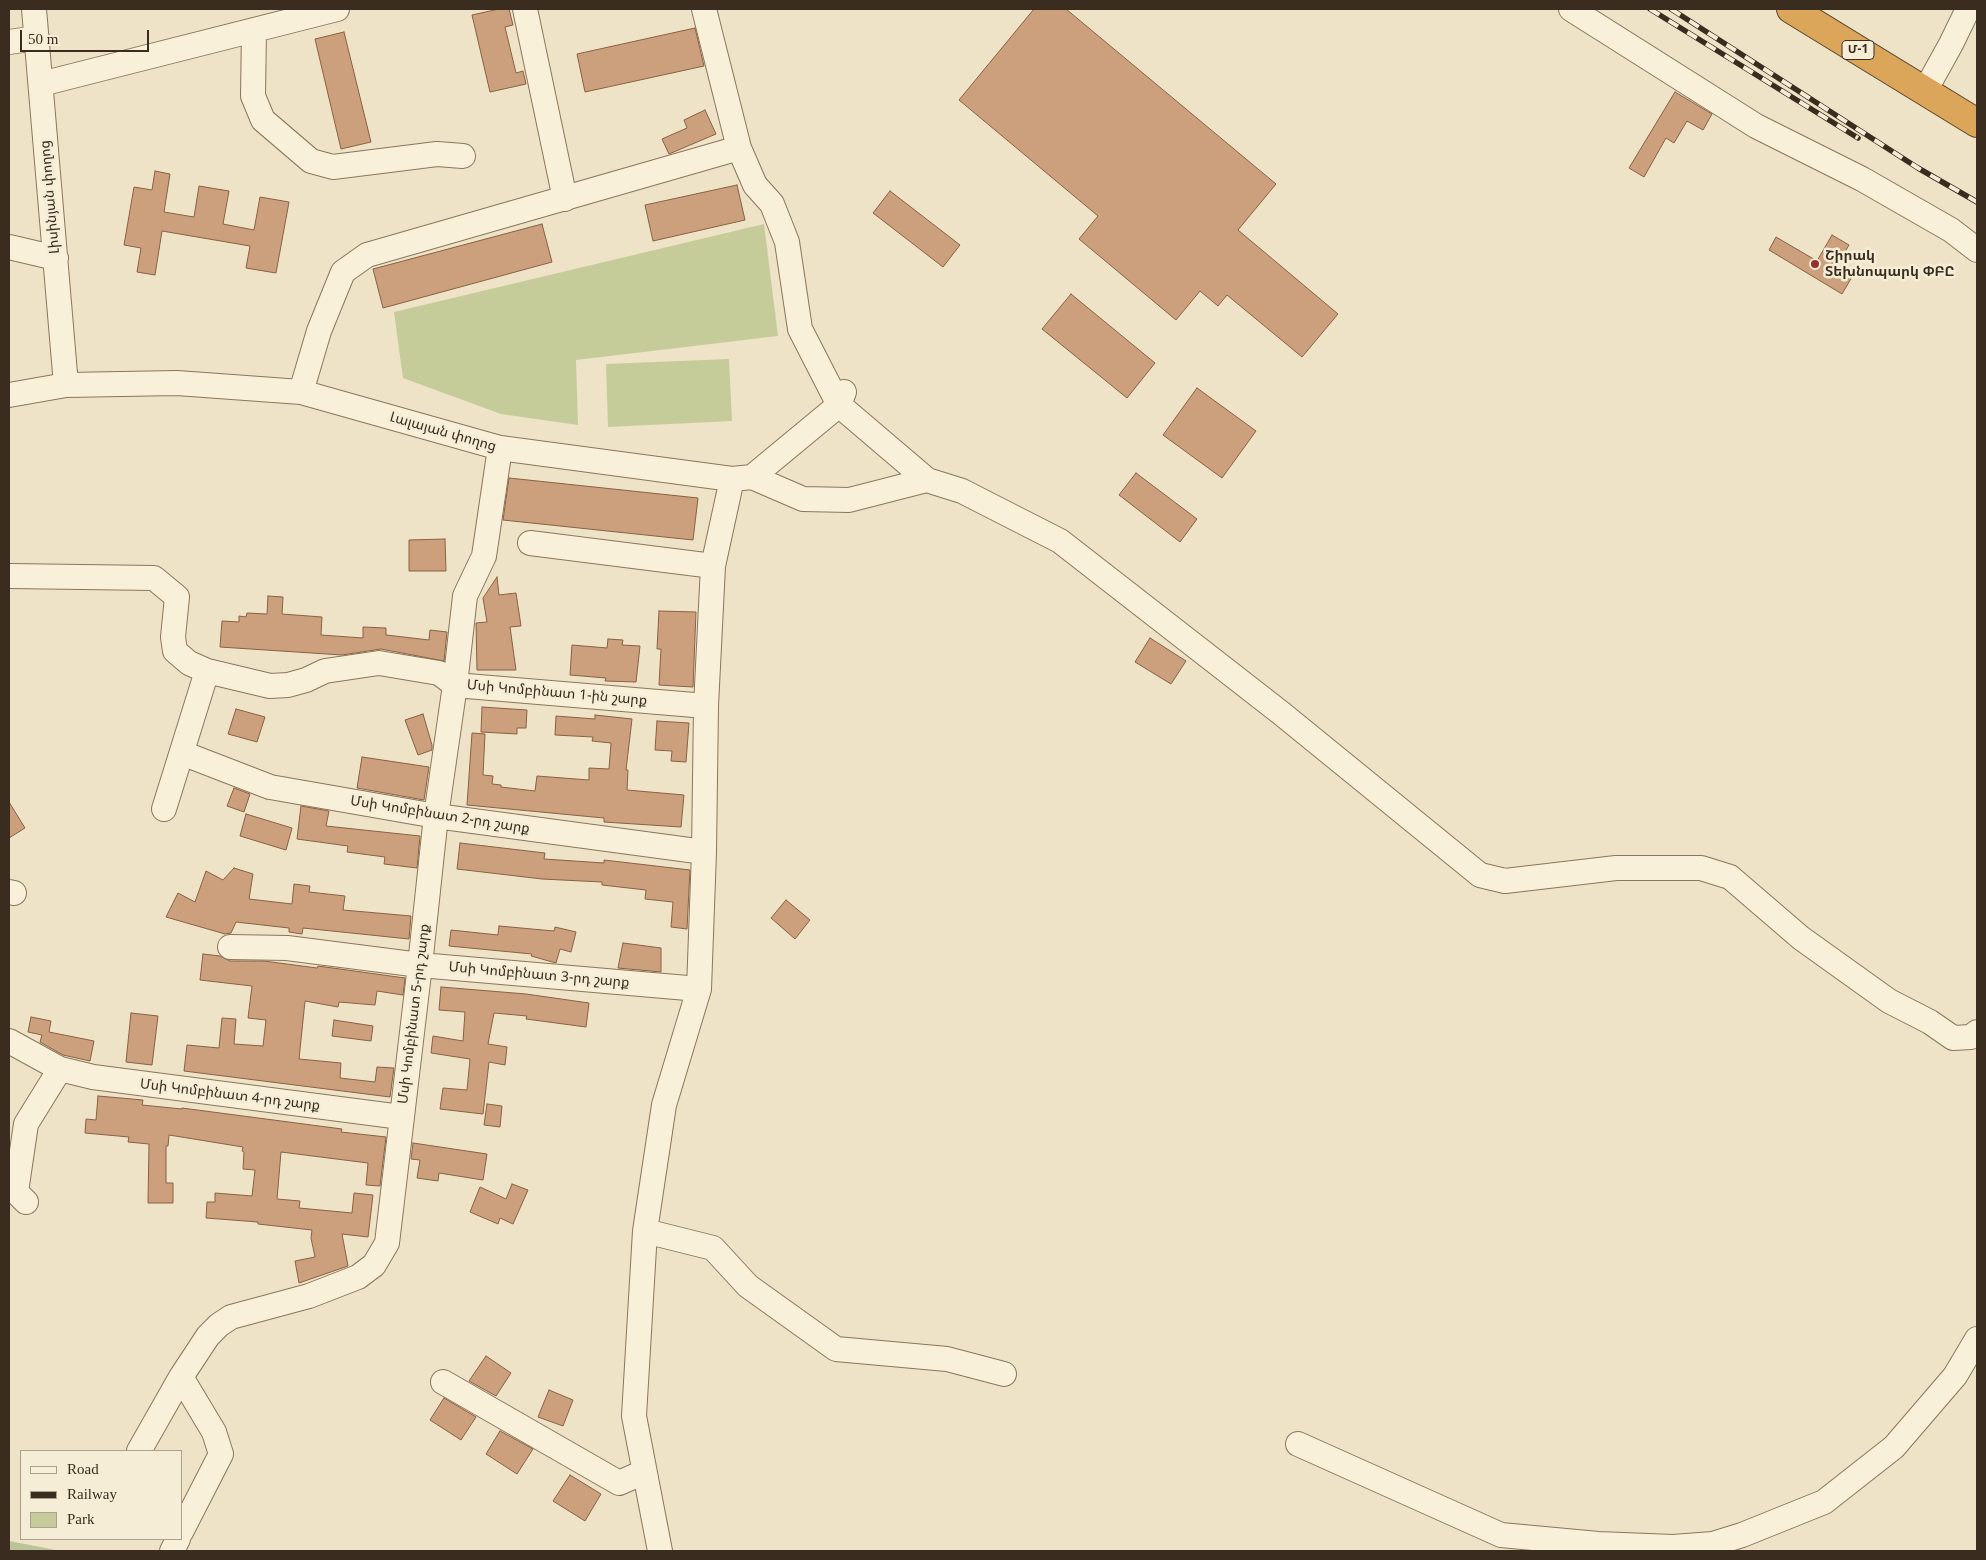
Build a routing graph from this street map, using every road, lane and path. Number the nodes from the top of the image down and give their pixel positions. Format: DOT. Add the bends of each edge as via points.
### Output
graph roads {
  1 [pos="34,9"];
  2 [pos="337,9"];
  3 [pos="525,9"];
  4 [pos="704,9"];
  5 [pos="1571,9"];
  6 [pos="1791,9"];
  7 [pos="1968,9"];
  8 [pos="254,30"];
  9 [pos="36,38"];
  10 [pos="9,42"];
  11 [pos="40,84"];
  12 [pos="1925,92"];
  13 [pos="1977,123"];
  14 [pos="739,148"];
  15 [pos="464,156"];
  16 [pos="565,199"];
  17 [pos="9,247"];
  18 [pos="1977,250"];
  19 [pos="56,258"];
  20 [pos="66,385"];
  21 [pos="300,392"];
  22 [pos="9,395"];
  23 [pos="841,398"];
  24 [pos="500,448"];
  25 [pos="742,478"];
  26 [pos="927,480"];
  27 [pos="530,543"];
  28 [pos="713,566"];
  29 [pos="9,576"];
  30 [pos="207,671"];
  31 [pos="455,685"];
  32 [pos="706,706"];
  33 [pos="182,753"];
  34 [pos="164,810"];
  35 [pos="436,816"];
  36 [pos="704,852"];
  37 [pos="230,947"];
  38 [pos="420,965"];
  39 [pos="699,989"];
  40 [pos="1977,1032"];
  41 [pos="9,1040"];
  42 [pos="60,1069"];
  43 [pos="401,1117"];
  44 [pos="26,1202"];
  45 [pos="645,1231"];
  46 [pos="1977,1339"];
  47 [pos="1004,1374"];
  48 [pos="181,1376"];
  49 [pos="443,1382"];
  50 [pos="1298,1444"];
  51 [pos="140,1450"];
  52 [pos="644,1472"];
  53 [pos="182,1530"];
  54 [pos="660,1551"];
  1 -- 9 [label="street, Լիսինյան փողոց"];
  2 -- 8 [label="street"];
  3 -- 16 [label="street"];
  4 -- 14 [label="street"];
  5 -- 18 [label="street" via="1756,126 1862,178 1951,230"];
  6 -- 12 [label="highway, Մ-1"];
  7 -- 12 [label="street"];
  8 -- 11 [label="street"];
  8 -- 15 [label="street" via="253,96 263,120 311,161 333,167 437,154"];
  9 -- 10 [label="street"];
  9 -- 11 [label="street, Լիսինյան փողոց"];
  11 -- 19 [label="street, Լիսինյան փողոց"];
  12 -- 13 [label="highway, Մ-1"];
  14 -- 16 [label="street"];
  14 -- 23 [label="street" via="755,185 772,204 787,242 800,329"];
  16 -- 21 [label="street" via="367,255 343,272 319,331"];
  17 -- 19 [label="street"];
  19 -- 20 [label="street, Լիսինյան փողոց"];
  20 -- 21 [label="street, Լալայան փողոց" via="177,383"];
  20 -- 22 [label="street, Լալայան փողոց"];
  21 -- 24 [label="street, Լալայան փողոց"];
  23 -- 25 [label="street"];
  23 -- 26 [label="street"];
  24 -- 25 [label="street, Լալայան փողոց"];
  24 -- 31 [label="street, Մսի Կոմբինատ 5-րդ շարք" via="484,556 465,596"];
  25 -- 26 [label="street, Լալայան փողոց" via="803,499 849,500"];
  25 -- 28 [label="street"];
  26 -- 40 [label="street" via="962,491 1060,541 1281,713 1480,875 1505,881 1616,868 1701,868 1730,878 1801,938 1889,1001 1953,1038 1971,1037"];
  27 -- 28 [label="street"];
  28 -- 32 [label="street"];
  29 -- 30 [label="street, Մսի Կոմբինատ 1-ին շարք" via="154,578 176,597 175,651"];
  30 -- 31 [label="street, Մսի Կոմբինատ 1-ին շարք" via="279,686 306,680 325,671 379,662 439,673"];
  30 -- 33 [label="street"];
  31 -- 32 [label="street, Մսի Կոմբինատ 1-ին շարք"];
  31 -- 35 [label="street, Մսի Կոմբինատ 5-րդ շարք"];
  32 -- 36 [label="street"];
  33 -- 34 [label="street"];
  33 -- 35 [label="street, Մսի Կոմբինատ 2-րդ շարք" via="270,787"];
  35 -- 36 [label="street, Մսի Կոմբինատ 2-րդ շարք"];
  35 -- 38 [label="street, Մսի Կոմբինատ 5-րդ շարք"];
  36 -- 39 [label="street"];
  37 -- 38 [label="street, Մսի Կոմբինատ 3-րդ շարք" via="286,948"];
  38 -- 39 [label="street, Մսի Կոմբինատ 3-րդ շարք"];
  38 -- 43 [label="street, Մսի Կոմբինատ 5-րդ շարք"];
  39 -- 45 [label="street" via="664,1105"];
  41 -- 42 [label="street, Մսի Կոմբինատ 4-րդ շարք"];
  42 -- 43 [label="street, Մսի Կոմբինատ 4-րդ շարք" via="93,1077"];
  42 -- 44 [label="street" via="26,1124 16,1192"];
  43 -- 48 [label="street, Մսի Կոմբինատ 5-րդ շարք" via="387,1243 374,1265 358,1277 309,1296 231,1317 208,1336"];
  45 -- 47 [label="street" via="713,1248 748,1286 836,1349 947,1359"];
  45 -- 52 [label="street" via="634,1416"];
  46 -- 50 [label="street" via="1955,1376 1894,1447 1824,1502 1742,1536 1713,1544 1673,1547 1598,1544 1501,1535"];
  48 -- 51 [label="street, Մսի Կոմբինատ 5-րդ շարք"];
  48 -- 53 [label="street" via="214,1432 221,1454"];
  49 -- 52 [label="street" via="619,1483"];
  52 -- 54 [label="street"];
}
